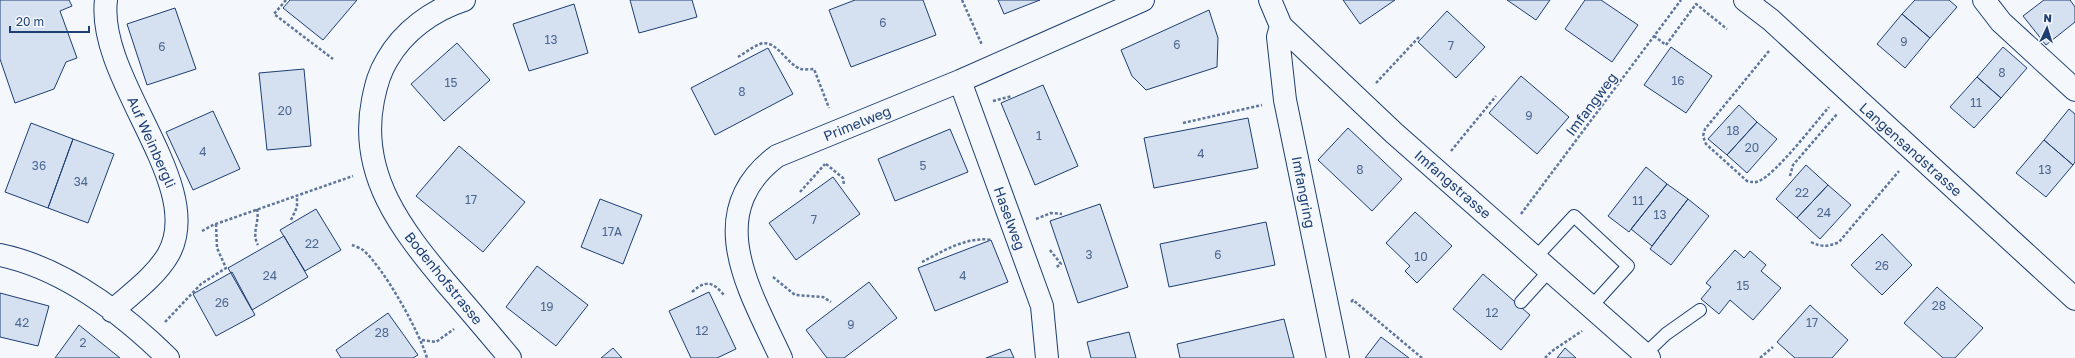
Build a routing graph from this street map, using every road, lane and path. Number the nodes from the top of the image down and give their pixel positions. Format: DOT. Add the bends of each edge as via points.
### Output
graph roads {
  1 [pos="106,0"];
  2 [pos="286,0"];
  3 [pos="464,0"];
  4 [pos="962,0"];
  5 [pos="1143,0"];
  6 [pos="1270,0"];
  7 [pos="1681,0"];
  8 [pos="1745,0"];
  9 [pos="1984,0"];
  10 [pos="1281,26"];
  11 [pos="1727,29"];
  12 [pos="1654,36"];
  13 [pos="1419,37"];
  14 [pos="1769,51"];
  15 [pos="738,57"];
  16 [pos="333,59"];
  17 [pos="992,67"];
  18 [pos="960,81"];
  19 [pos="1371,88"];
  20 [pos="2075,90"];
  21 [pos="1853,95"];
  22 [pos="1496,96"];
  23 [pos="1285,100"];
  24 [pos="1831,106"];
  25 [pos="1183,123"];
  26 [pos="838,131"];
  27 [pos="1450,151"];
  28 [pos="1915,153"];
  29 [pos="824,159"];
  30 [pos="826,164"];
  31 [pos="354,175"];
  32 [pos="1790,176"];
  33 [pos="844,185"];
  34 [pos="800,192"];
  35 [pos="297,195"];
  36 [pos="257,209"];
  37 [pos="1062,214"];
  38 [pos="291,220"];
  39 [pos="1034,220"];
  40 [pos="1516,220"];
  41 [pos="996,242"];
  42 [pos="1811,242"];
  43 [pos="258,245"];
  44 [pos="352,245"];
  45 [pos="0,255"];
  46 [pos="922,262"];
  47 [pos="1543,263"];
  48 [pos="746,279"];
  49 [pos="2075,299"];
  50 [pos="831,302"];
  51 [pos="1521,302"];
  52 [pos="1349,305"];
  53 [pos="1594,310"];
  54 [pos="1700,310"];
  55 [pos="112,311"];
  56 [pos="160,327"];
  57 [pos="455,329"];
  58 [pos="422,340"];
  59 [pos="1773,347"];
  60 [pos="1647,356"];
  61 [pos="168,358"];
  62 [pos="427,358"];
  63 [pos="510,358"];
  64 [pos="781,358"];
  65 [pos="1047,358"];
  66 [pos="1338,358"];
  67 [pos="1422,358"];
  68 [pos="1545,358"];
  69 [pos="1760,358"];
  1 -- 55 [label="street, Auf Weinbergli" via="105,13 111,50 173,190 177,228 168,256 150,277"];
  2 -- 16 [label="path" via="274,14"];
  3 -- 63 [label="street, Bodenhofstrasse" via="428,16 397,44 379,73 369,119 371,157 386,199 411,240"];
  4 -- 17 [label="path"];
  5 -- 17 [label="street, Primelweg"];
  6 -- 10 [label="street, Imfangstrasse"];
  7 -- 12 [label="path, Imfangweg"];
  8 -- 21 [label="street, Langensandstrasse" via="1771,20"];
  9 -- 20 [label="street" via="2001,22"];
  10 -- 23 [label="street, Imfangring" via="1278,37"];
  10 -- 47 [label="street, Imfangstrasse" via="1394,133"];
  11 -- 12 [label="path" via="1696,4 1666,45"];
  12 -- 40 [label="path, Imfangweg"];
  13 -- 19 [label="path"];
  14 -- 24 [label="path" via="1705,130 1703,136 1706,144 1747,181 1761,181 1776,168"];
  15 -- 26 [label="path" via="760,44 768,43 801,69 814,68"];
  17 -- 18 [label="street, Primelweg"];
  18 -- 26 [label="street, Primelweg"];
  18 -- 65 [label="street, Haselweg" via="1042,306"];
  21 -- 28 [label="street, Langensandstrasse"];
  21 -- 32 [label="path" via="1793,165"];
  22 -- 27 [label="path"];
  23 -- 25 [label="path"];
  23 -- 66 [label="street, Imfangring"];
  26 -- 48 [label="street, Primelweg" via="777,156 763,166 750,183 738,213 736,236 738,256"];
  28 -- 42 [label="path" via="1839,242 1829,246 1817,246"];
  28 -- 49 [label="street, Langensandstrasse"];
  29 -- 30 [label="path"];
  30 -- 33 [label="path" via="843,178"];
  30 -- 34 [label="path"];
  31 -- 35 [label="path"];
  35 -- 36 [label="path"];
  35 -- 38 [label="path" via="297,207"];
  36 -- 43 [label="path" via="259,216 254,236"];
  36 -- 56 [label="path" via="215,224 217,248 226,268 201,284"];
  37 -- 39 [label="path" via="1051,213"];
  41 -- 46 [label="path" via="992,239 978,239 948,248"];
  44 -- 58 [label="path" via="362,249 377,266"];
  45 -- 55 [label="street" via="56,273"];
  47 -- 51 [label="lane"];
  47 -- 53 [label="street, Imfangstrasse"];
  47 -- 53 [label="lane" via="1574,216 1628,266"];
  48 -- 50 [label="path" via="768,274 795,295 823,297"];
  48 -- 64 [label="street, Primelweg"];
  52 -- 67 [label="path" via="1354,300"];
  53 -- 60 [label="street, Imfangstrasse"];
  53 -- 68 [label="path" via="1583,330"];
  54 -- 60 [label="lane" via="1666,334"];
  55 -- 61 [label="street"];
  57 -- 58 [label="path" via="436,342"];
  58 -- 62 [label="path"];
  59 -- 69 [label="path"];
}
